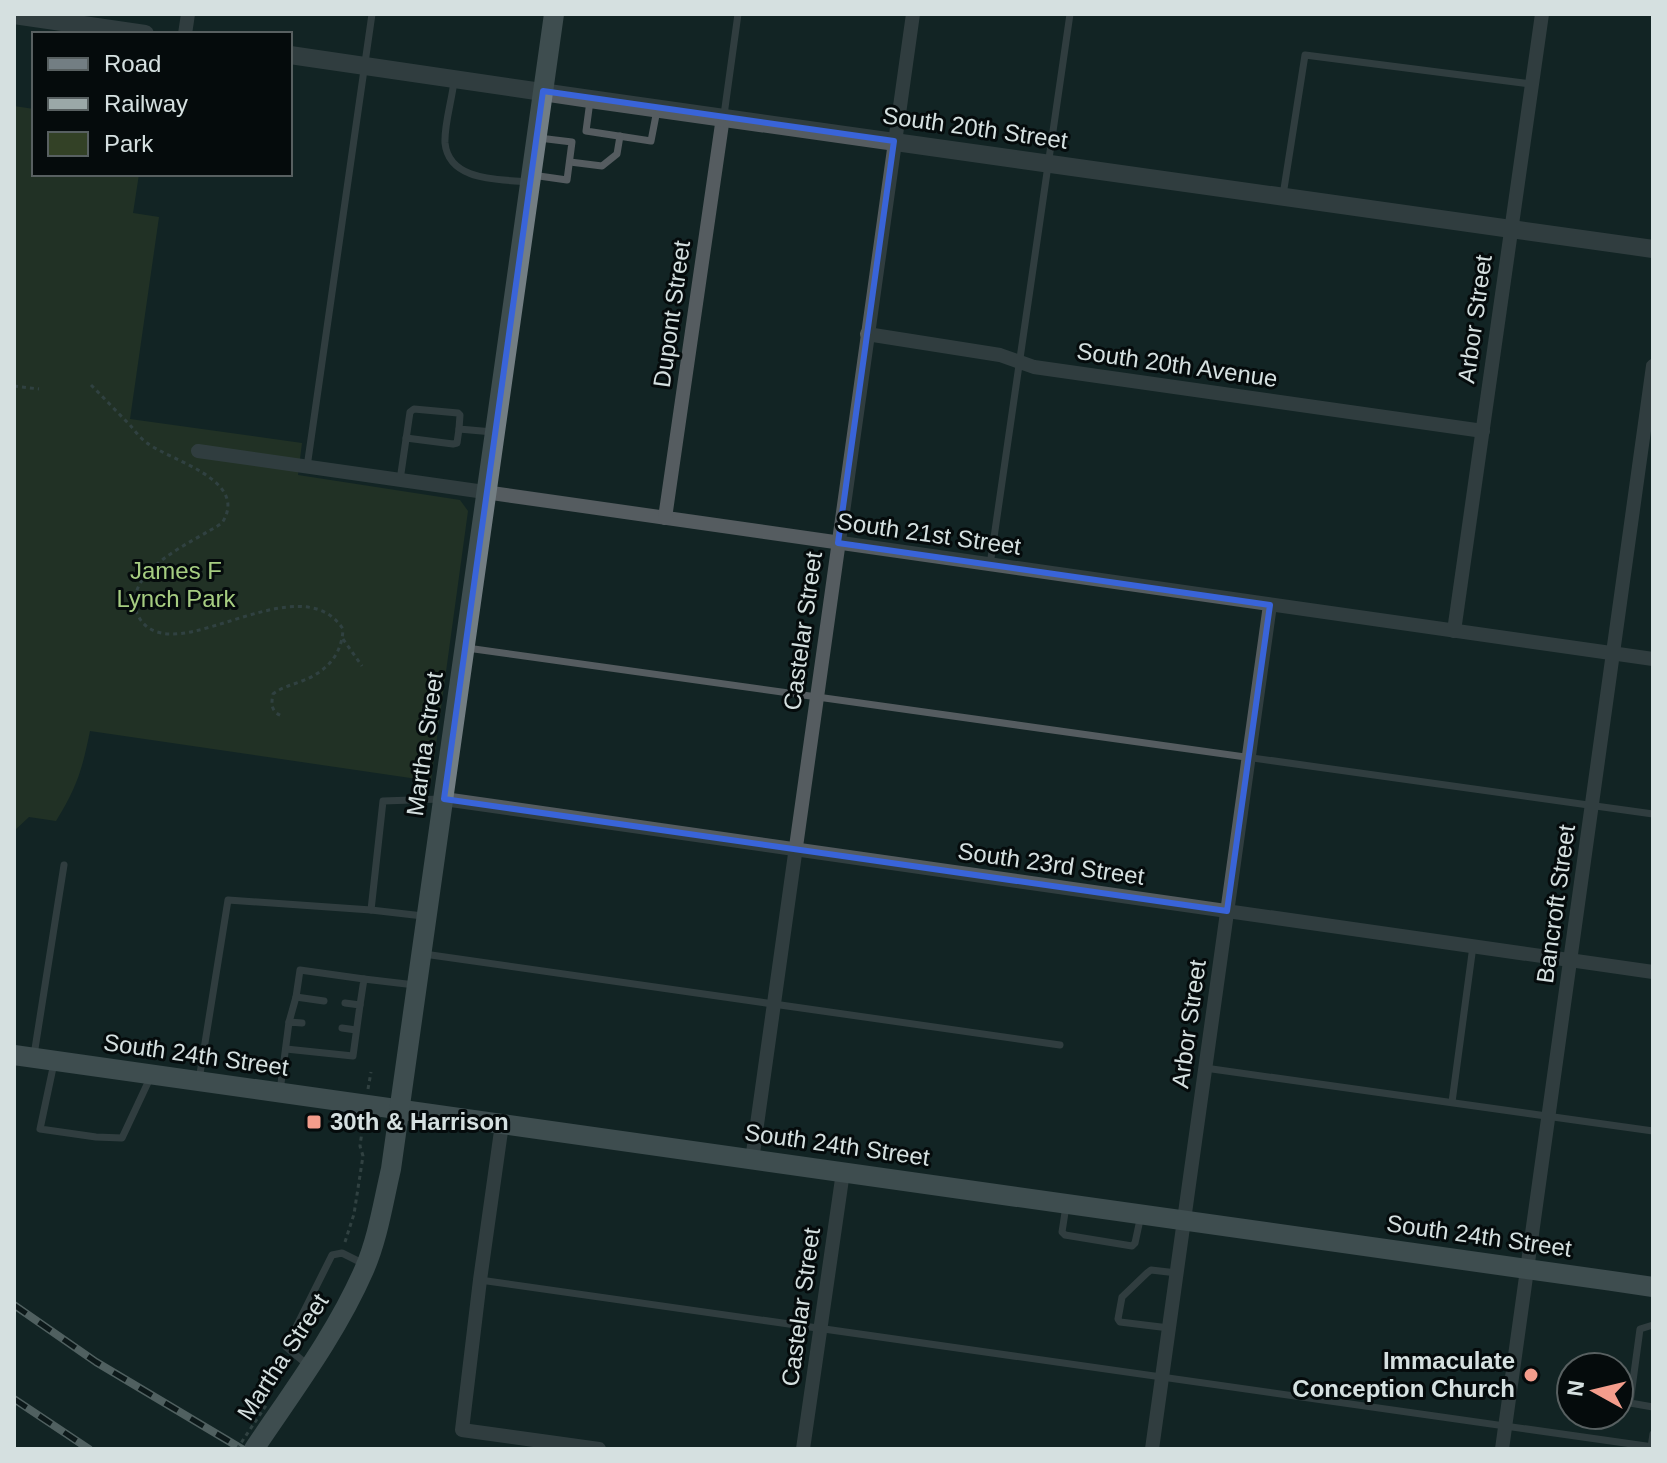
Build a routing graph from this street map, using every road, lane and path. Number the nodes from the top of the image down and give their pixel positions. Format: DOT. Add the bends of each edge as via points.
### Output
graph roads {
  1 [pos="372,14"];
  2 [pos="554,14"];
  3 [pos="738,14"];
  4 [pos="913,14"];
  5 [pos="1070,14"];
  6 [pos="1542,14"];
  7 [pos="14,15"];
  8 [pos="131,32"];
  9 [pos="292,55"];
  10 [pos="364,65"];
  11 [pos="455,78"];
  12 [pos="1531,84"];
  13 [pos="543,91"];
  14 [pos="590,99"];
  15 [pos="657,107"];
  16 [pos="723,117"];
  17 [pos="586,131"];
  18 [pos="620,136"];
  19 [pos="537,138"];
  20 [pos="894,141"];
  21 [pos="572,142"];
  22 [pos="570,162"];
  23 [pos="1047,163"];
  24 [pos="531,179"];
  25 [pos="1283,197"];
  26 [pos="1511,229"];
  27 [pos="1653,249"];
  28 [pos="867,334"];
  29 [pos="1020,362"];
  30 [pos="1653,366"];
  31 [pos="91,385"];
  32 [pos="14,386"];
  33 [pos="39,389"];
  34 [pos="459,429"];
  35 [pos="1483,431"];
  36 [pos="495,432"];
  37 [pos="406,438"];
  38 [pos="198,451"];
  39 [pos="307,467"];
  40 [pos="400,480"];
  41 [pos="486,492"];
  42 [pos="665,518"];
  43 [pos="838,543"];
  44 [pos="990,565"];
  45 [pos="1270,605"];
  46 [pos="1454,631"];
  47 [pos="343,639"];
  48 [pos="465,648"];
  49 [pos="1612,653"];
  50 [pos="1653,659"];
  51 [pos="362,666"];
  52 [pos="816,697"];
  53 [pos="282,716"];
  54 [pos="1249,757"];
  55 [pos="444,799"];
  56 [pos="1593,805"];
  57 [pos="1653,814"];
  58 [pos="795,850"];
  59 [pos="64,865"];
  60 [pos="371,910"];
  61 [pos="1227,911"];
  62 [pos="427,917"];
  63 [pos="1473,946"];
  64 [pos="422,953"];
  65 [pos="1569,960"];
  66 [pos="1653,972"];
  67 [pos="364,979"];
  68 [pos="417,986"];
  69 [pos="296,997"];
  70 [pos="324,1001"];
  71 [pos="345,1003"];
  72 [pos="774,1004"];
  73 [pos="360,1005"];
  74 [pos="289,1022"];
  75 [pos="302,1023"];
  76 [pos="342,1028"];
  77 [pos="356,1030"];
  78 [pos="1060,1045"];
  79 [pos="286,1049"];
  80 [pos="34,1058"];
  81 [pos="1205,1068"];
  82 [pos="152,1075"];
  83 [pos="198,1082"];
  84 [pos="280,1094"];
  85 [pos="1452,1102"];
  86 [pos="400,1111"];
  87 [pos="1547,1115"];
  88 [pos="502,1124"];
  89 [pos="1653,1131"];
  90 [pos="752,1160"];
  91 [pos="843,1172"];
  92 [pos="1066,1204"];
  93 [pos="1141,1214"];
  94 [pos="1184,1221"];
  95 [pos="366,1265"];
  96 [pos="1526,1269"];
  97 [pos="1177,1273"];
  98 [pos="480,1280"];
  99 [pos="1653,1287"];
  100 [pos="1653,1325"];
  101 [pos="821,1328"];
  102 [pos="1169,1328"];
  103 [pos="309,1366"];
  104 [pos="1162,1376"];
  105 [pos="275,1405"];
  106 [pos="1653,1407"];
  107 [pos="1505,1426"];
  108 [pos="1653,1434"];
  109 [pos="1652,1447"];
  110 [pos="237,1449"];
  111 [pos="254,1449"];
  112 [pos="599,1449"];
  113 [pos="803,1449"];
  114 [pos="1152,1449"];
  115 [pos="1502,1449"];
  1 -- 10 [label="lane"];
  2 -- 13 [label="main road, Martha Street"];
  3 -- 16 [label="lane"];
  4 -- 20 [label="street, Castelar Street"];
  5 -- 23 [label="lane"];
  6 -- 12 [label="street, Arbor Street"];
  7 -- 8 [label="street"];
  9 -- 10 [label="street, South 20th Street"];
  10 -- 11 [label="street, South 20th Street"];
  10 -- 39 [label="lane"];
  11 -- 13 [label="street, South 20th Street"];
  11 -- 24 [label="lane" via="445,145 452,161 483,178"];
  12 -- 25 [label="lane" via="1305,55"];
  12 -- 26 [label="street, Arbor Street"];
  13 -- 14 [label="street, South 20th Street"];
  13 -- 19 [label="main road, Martha Street"];
  14 -- 15 [label="street, South 20th Street"];
  14 -- 17 [label="lane"];
  15 -- 16 [label="street, South 20th Street"];
  15 -- 18 [label="lane" via="651,141"];
  16 -- 20 [label="street, South 20th Street"];
  16 -- 42 [label="street, Dupont Street"];
  17 -- 18 [label="lane"];
  17 -- 21 [label="lane"];
  18 -- 22 [label="lane" via="617,154 602,166"];
  19 -- 21 [label="lane"];
  19 -- 24 [label="main road, Martha Street"];
  20 -- 23 [label="street, South 20th Street"];
  20 -- 28 [label="street, Castelar Street"];
  21 -- 22 [label="lane"];
  22 -- 24 [label="lane" via="567,180"];
  23 -- 25 [label="street, South 20th Street"];
  23 -- 29 [label="lane"];
  24 -- 36 [label="main road, Martha Street"];
  25 -- 26 [label="street, South 20th Street"];
  26 -- 27 [label="street, South 20th Street"];
  26 -- 35 [label="street, Arbor Street"];
  28 -- 29 [label="street, South 20th Avenue"];
  28 -- 43 [label="street, Castelar Street"];
  29 -- 35 [label="street, South 20th Avenue"];
  29 -- 44 [label="lane"];
  30 -- 49 [label="street, Bancroft Street"];
  31 -- 47 [label="path" via="147,443 205,474 226,498 222,523 152,567 140,581 136,611 146,627 187,633 269,610 300,607 331,615 343,629"];
  32 -- 33 [label="path"];
  34 -- 36 [label="lane"];
  34 -- 37 [label="lane" via="453,444"];
  34 -- 37 [label="lane" via="458,413 417,408 410,412"];
  35 -- 46 [label="street, Arbor Street"];
  36 -- 41 [label="main road, Martha Street"];
  37 -- 40 [label="lane"];
  38 -- 39 [label="street, South 21st Street"];
  39 -- 40 [label="street, South 21st Street"];
  40 -- 41 [label="street, South 21st Street"];
  41 -- 42 [label="street, South 21st Street"];
  41 -- 48 [label="main road, Martha Street"];
  42 -- 43 [label="street, South 21st Street"];
  43 -- 44 [label="street, South 21st Street"];
  43 -- 52 [label="street, Castelar Street"];
  44 -- 45 [label="street, South 21st Street"];
  45 -- 46 [label="street, South 21st Street"];
  45 -- 54 [label="street, Arbor Street"];
  46 -- 49 [label="street, South 21st Street"];
  47 -- 51 [label="path"];
  47 -- 53 [label="path" via="324,670 273,694 272,708"];
  48 -- 52 [label="lane"];
  48 -- 55 [label="main road, Martha Street"];
  49 -- 50 [label="street, South 21st Street"];
  49 -- 56 [label="street, Bancroft Street"];
  52 -- 54 [label="lane"];
  52 -- 58 [label="street, Castelar Street"];
  54 -- 56 [label="lane"];
  54 -- 61 [label="street, Arbor Street"];
  55 -- 58 [label="street, South 23rd Street"];
  55 -- 60 [label="lane" via="383,801"];
  55 -- 62 [label="main road, Martha Street"];
  56 -- 57 [label="lane"];
  56 -- 65 [label="street, Bancroft Street"];
  58 -- 61 [label="street, South 23rd Street"];
  58 -- 72 [label="street, Castelar Street"];
  59 -- 80 [label="lane"];
  60 -- 62 [label="lane"];
  60 -- 83 [label="lane" via="228,900"];
  61 -- 63 [label="street, South 23rd Street"];
  61 -- 81 [label="street, Arbor Street"];
  62 -- 64 [label="main road, Martha Street"];
  63 -- 65 [label="street, South 23rd Street"];
  63 -- 85 [label="lane"];
  64 -- 68 [label="main road, Martha Street"];
  64 -- 72 [label="lane"];
  65 -- 66 [label="street, South 23rd Street"];
  65 -- 87 [label="street, Bancroft Street"];
  67 -- 68 [label="lane"];
  67 -- 69 [label="lane" via="300,970"];
  67 -- 73 [label="lane"];
  68 -- 86 [label="main road, Martha Street"];
  69 -- 70 [label="lane"];
  69 -- 74 [label="lane"];
  71 -- 73 [label="lane"];
  72 -- 78 [label="lane"];
  72 -- 90 [label="street, Castelar Street"];
  73 -- 77 [label="lane"];
  74 -- 75 [label="lane"];
  74 -- 79 [label="lane"];
  76 -- 77 [label="lane"];
  77 -- 79 [label="lane" via="353,1056"];
  79 -- 84 [label="lane"];
  80 -- 82 [label="main road, South 24th Street"];
  80 -- 82 [label="lane" via="40,1129 122,1138"];
  81 -- 85 [label="lane"];
  81 -- 94 [label="street, Arbor Street"];
  82 -- 83 [label="main road, South 24th Street"];
  83 -- 84 [label="main road, South 24th Street"];
  84 -- 86 [label="main road, South 24th Street"];
  85 -- 87 [label="lane"];
  86 -- 88 [label="main road, South 24th Street"];
  86 -- 95 [label="main road, Martha Street"];
  87 -- 89 [label="lane"];
  87 -- 96 [label="street, Bancroft Street"];
  88 -- 90 [label="main road, South 24th Street"];
  88 -- 98 [label="street"];
  90 -- 91 [label="main road, South 24th Street"];
  91 -- 92 [label="main road, South 24th Street"];
  91 -- 101 [label="street, Castelar Street"];
  92 -- 93 [label="main road, South 24th Street"];
  92 -- 93 [label="lane" via="1065,1235 1132,1246"];
  93 -- 94 [label="main road, South 24th Street"];
  94 -- 96 [label="main road, South 24th Street"];
  94 -- 97 [label="street, Arbor Street"];
  95 -- 103 [label="main road, Martha Street" via="345,1311"];
  95 -- 103 [label="lane" via="342,1253 332,1255 286,1347"];
  96 -- 99 [label="main road, South 24th Street"];
  96 -- 107 [label="street, Bancroft Street"];
  97 -- 102 [label="street, Arbor Street"];
  97 -- 102 [label="lane" via="1151,1270 1122,1297 1118,1319"];
  98 -- 101 [label="lane"];
  98 -- 112 [label="street" via="462,1430"];
  100 -- 106 [label="lane" via="1640,1329 1630,1403"];
  101 -- 104 [label="lane"];
  101 -- 113 [label="street, Castelar Street"];
  102 -- 104 [label="street, Arbor Street"];
  103 -- 105 [label="main road, Martha Street"];
  104 -- 107 [label="lane"];
  104 -- 114 [label="street, Arbor Street"];
  105 -- 110 [label="path, bridge"];
  105 -- 111 [label="main road, Martha Street"];
  107 -- 109 [label="lane"];
  107 -- 115 [label="street, Bancroft Street"];
  108 -- 109 [label="lane"];
}
